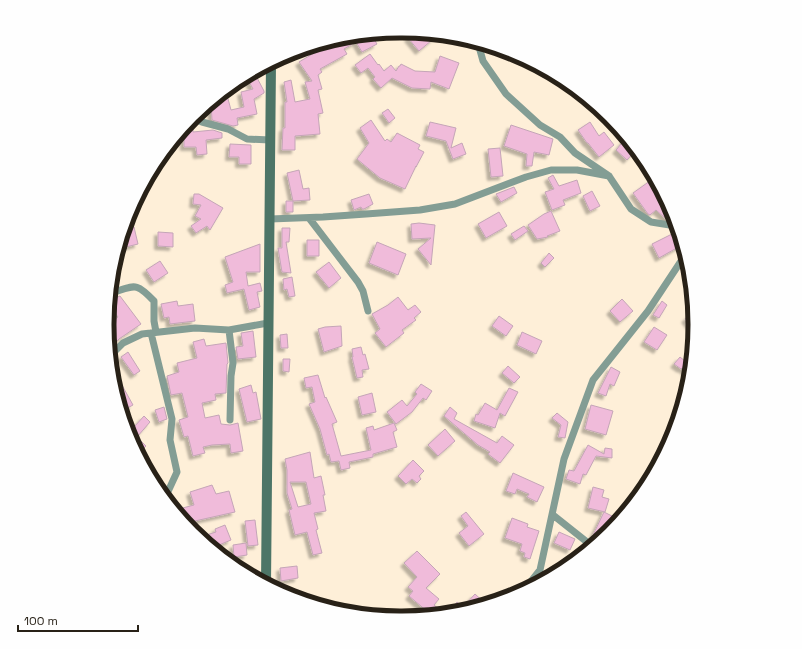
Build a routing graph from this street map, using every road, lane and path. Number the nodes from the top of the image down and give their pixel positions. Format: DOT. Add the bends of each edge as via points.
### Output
graph roads {
  1 [pos="480,49"];
  2 [pos="271,70"];
  3 [pos="199,121"];
  4 [pos="270,140"];
  5 [pos="609,176"];
  6 [pos="309,218"];
  7 [pos="270,219"];
  8 [pos="670,225"];
  9 [pos="680,262"];
  10 [pos="117,291"];
  11 [pos="368,311"];
  12 [pos="268,323"];
  13 [pos="229,330"];
  14 [pos="154,332"];
  15 [pos="116,350"];
  16 [pos="230,420"];
  17 [pos="169,492"];
  18 [pos="553,515"];
  19 [pos="587,542"];
  20 [pos="266,577"];
  21 [pos="533,578"];
  1 -- 5 [label="street" via="483,61 506,94 575,153"];
  2 -- 4 [label="main road"];
  3 -- 4 [label="street" via="228,129 247,139"];
  4 -- 7 [label="main road"];
  5 -- 6 [label="street" via="577,170 551,170 455,204 420,210"];
  5 -- 8 [label="street" via="631,209 651,222"];
  6 -- 7 [label="street"];
  6 -- 11 [label="street" via="358,282"];
  7 -- 12 [label="main road"];
  9 -- 18 [label="street" via="648,311 593,380 564,459"];
  10 -- 14 [label="street" via="132,286 139,287 147,293 154,301"];
  12 -- 13 [label="street"];
  12 -- 20 [label="main road"];
  13 -- 14 [label="street" via="195,328"];
  13 -- 16 [label="street" via="233,363"];
  14 -- 15 [label="street" via="142,334 123,343"];
  14 -- 17 [label="street" via="172,418 170,440 177,472"];
  18 -- 19 [label="street"];
  18 -- 21 [label="street" via="540,570"];
}
